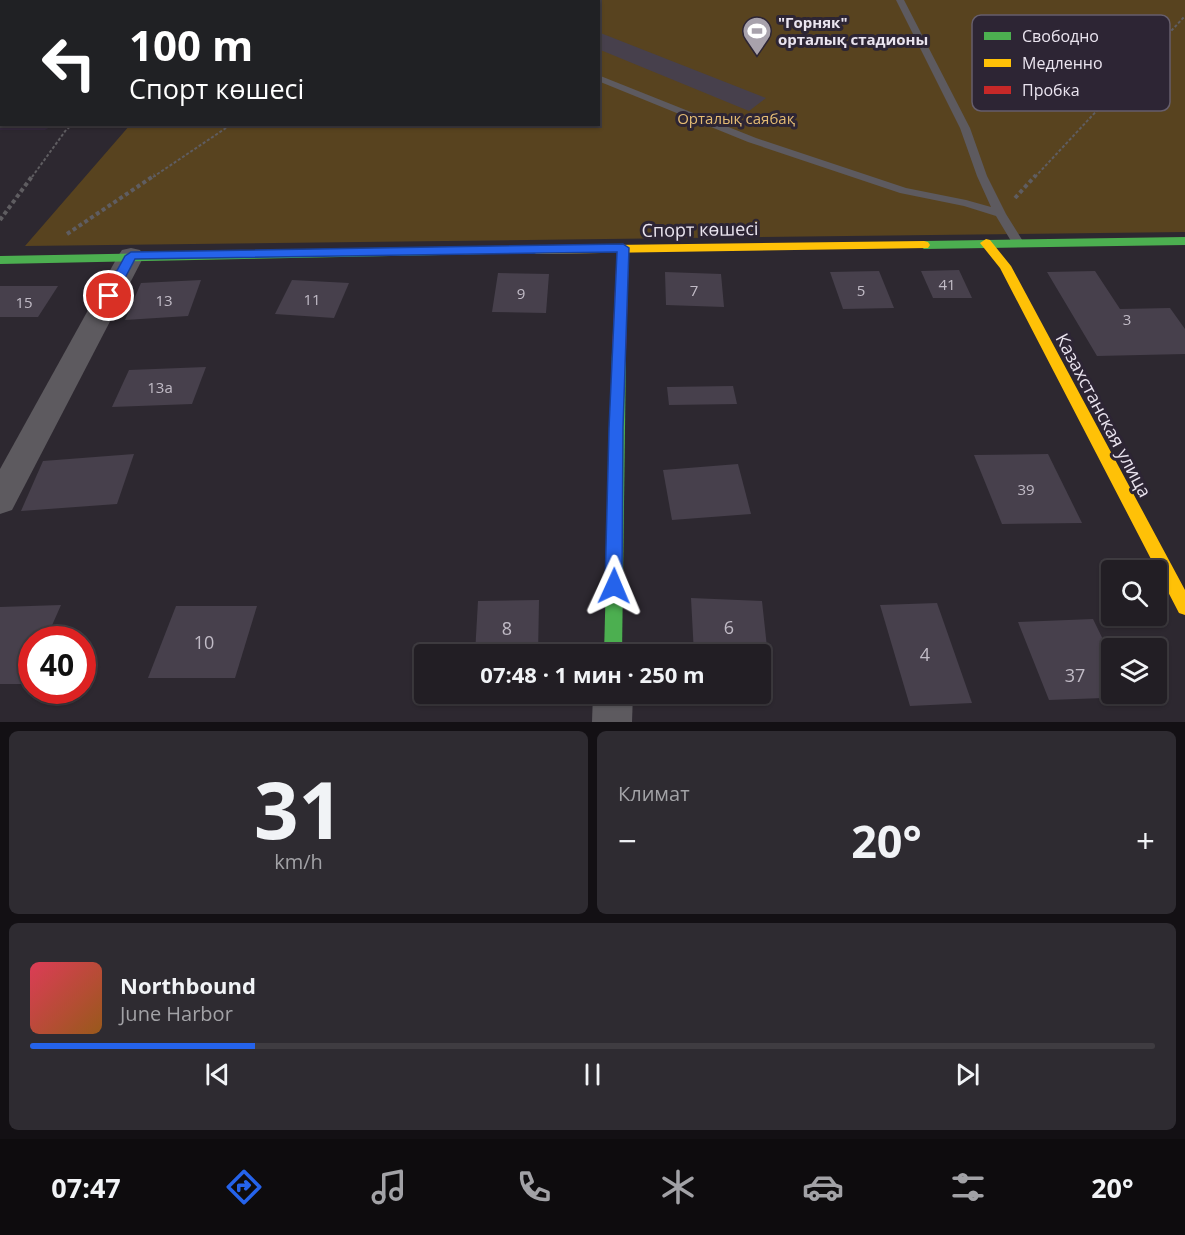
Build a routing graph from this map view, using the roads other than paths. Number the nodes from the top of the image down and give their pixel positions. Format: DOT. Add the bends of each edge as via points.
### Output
graph roads {
  1 [pos="900,0"];
  2 [pos="600,79"];
  3 [pos="1000,214"];
  4 [pos="1185,241"];
  5 [pos="986,243"];
  6 [pos="1018,243"];
  7 [pos="623,248"];
  8 [pos="131,256"];
  9 [pos="0,260"];
  10 [pos="0,500"];
  11 [pos="1185,607"];
  12 [pos="613,644"];
  13 [pos="612,704"];
  14 [pos="612,722"];
  1 -- 3 [label="lane" via="965,128"];
  2 -- 3 [label="lane" via="752,141 904,191 966,202"];
  3 -- 6 [label="lane"];
  4 -- 6 [label="street, Спорт көшесі"];
  5 -- 6 [label="street, Спорт көшесі"];
  5 -- 7 [label="street, Спорт көшесі"];
  5 -- 11 [label="street, Казахстанская улица" via="1005,266"];
  7 -- 8 [label="street, Спорт көшесі"];
  7 -- 12 [label="street"];
  8 -- 9 [label="street, Спорт көшесі"];
  8 -- 10 [label="street"];
  13 -- 14 [label="street"];
}
